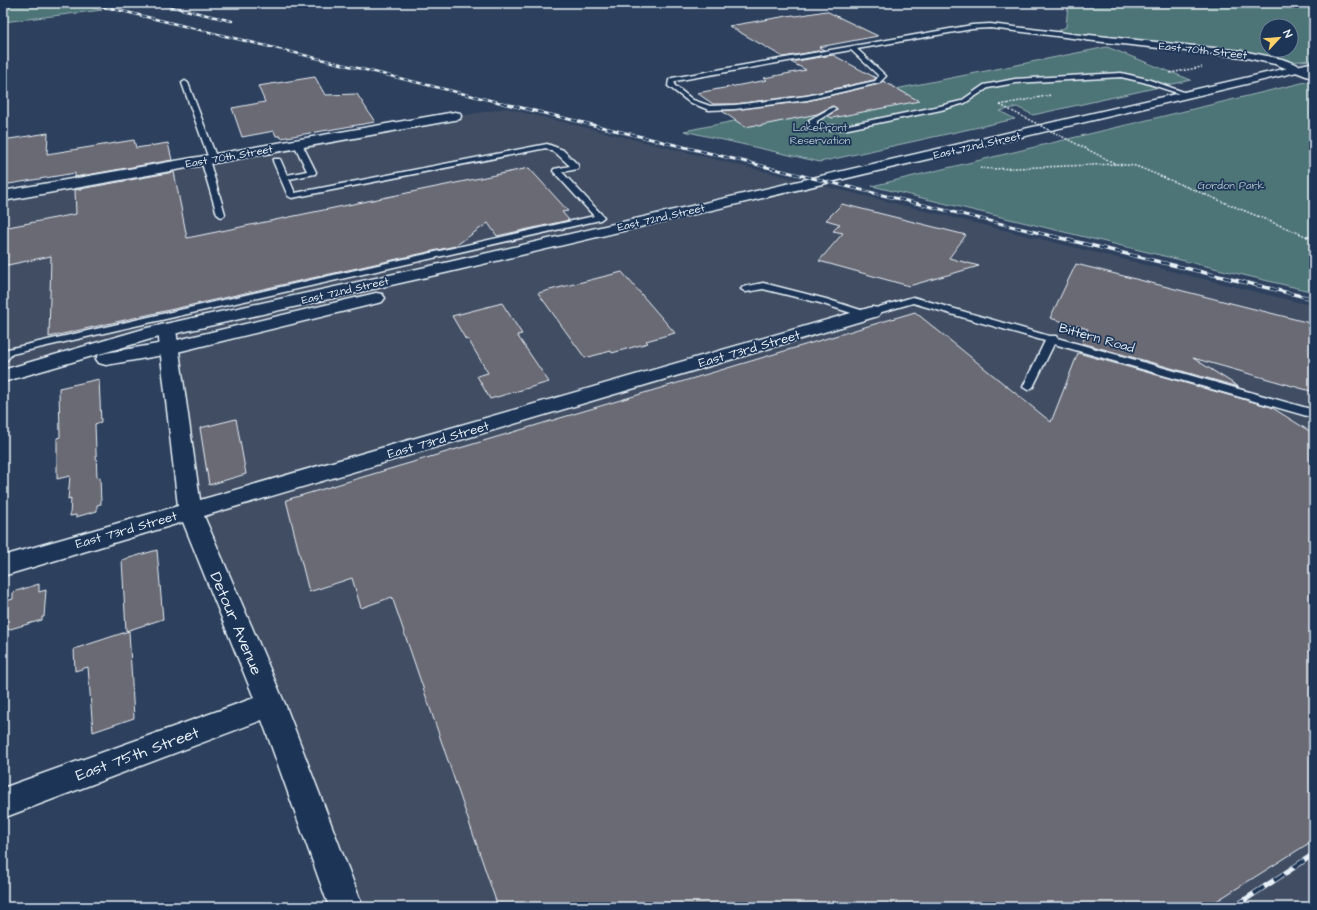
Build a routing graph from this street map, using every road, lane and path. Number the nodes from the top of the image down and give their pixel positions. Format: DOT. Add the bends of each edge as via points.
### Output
graph roads {
  1 [pos="1089,38"];
  2 [pos="852,48"];
  3 [pos="1314,64"];
  4 [pos="1296,69"];
  5 [pos="1314,76"];
  6 [pos="1300,81"];
  7 [pos="185,84"];
  8 [pos="1190,95"];
  9 [pos="1208,103"];
  10 [pos="1000,105"];
  11 [pos="833,108"];
  12 [pos="455,116"];
  13 [pos="1149,117"];
  14 [pos="298,144"];
  15 [pos="209,159"];
  16 [pos="277,161"];
  17 [pos="1116,164"];
  18 [pos="980,168"];
  19 [pos="283,178"];
  20 [pos="3,196"];
  21 [pos="221,214"];
  22 [pos="1314,239"];
  23 [pos="746,289"];
  24 [pos="868,313"];
  25 [pos="1052,338"];
  26 [pos="168,339"];
  27 [pos="5,369"];
  28 [pos="1028,387"];
  29 [pos="1314,414"];
  30 [pos="190,511"];
  31 [pos="3,566"];
  32 [pos="271,704"];
  33 [pos="3,803"];
  34 [pos="346,907"];
  1 -- 2 [label="lane" via="990,26"];
  1 -- 4 [label="main road, East 70th Street" via="1242,54 1278,61"];
  2 -- 2 [label="lane" via="672,80 671,86 691,101 708,108 807,98 877,82 883,76"];
  3 -- 4 [label="main road, East 72nd Street"];
  4 -- 5 [label="main road, East 70th Street"];
  4 -- 8 [label="main road, East 72nd Street"];
  5 -- 6 [label="main road"];
  7 -- 15 [label="lane"];
  8 -- 9 [label="main road"];
  8 -- 11 [label="lane" via="1121,75 1015,81 986,86 962,102 941,108 848,128 825,128 814,125 813,120"];
  8 -- 26 [label="main road, East 72nd Street" via="472,261"];
  10 -- 17 [label="path, bridge"];
  12 -- 14 [label="main road, East 70th Street"];
  13 -- 26 [label="main road, East 72nd Street"];
  14 -- 15 [label="main road, East 70th Street"];
  14 -- 19 [label="lane" via="312,172"];
  15 -- 20 [label="main road, East 70th Street"];
  15 -- 21 [label="lane"];
  16 -- 19 [label="lane"];
  17 -- 18 [label="path"];
  17 -- 22 [label="path" via="1136,166"];
  19 -- 27 [label="lane" via="292,196 547,146 560,152 575,167 557,171 600,217 8,352"];
  23 -- 24 [label="lane" via="763,286"];
  24 -- 25 [label="lane, Bittern Road" via="913,300"];
  24 -- 30 [label="main road, East 73rd Street"];
  25 -- 28 [label="lane"];
  25 -- 29 [label="lane, Bittern Road"];
  26 -- 27 [label="main road, East 72nd Street"];
  26 -- 30 [label="main road, Detour Avenue"];
  30 -- 31 [label="main road, East 73rd Street"];
  30 -- 32 [label="main road, Detour Avenue"];
  32 -- 33 [label="main road, East 75th Street"];
  32 -- 34 [label="main road, Detour Avenue"];
}
